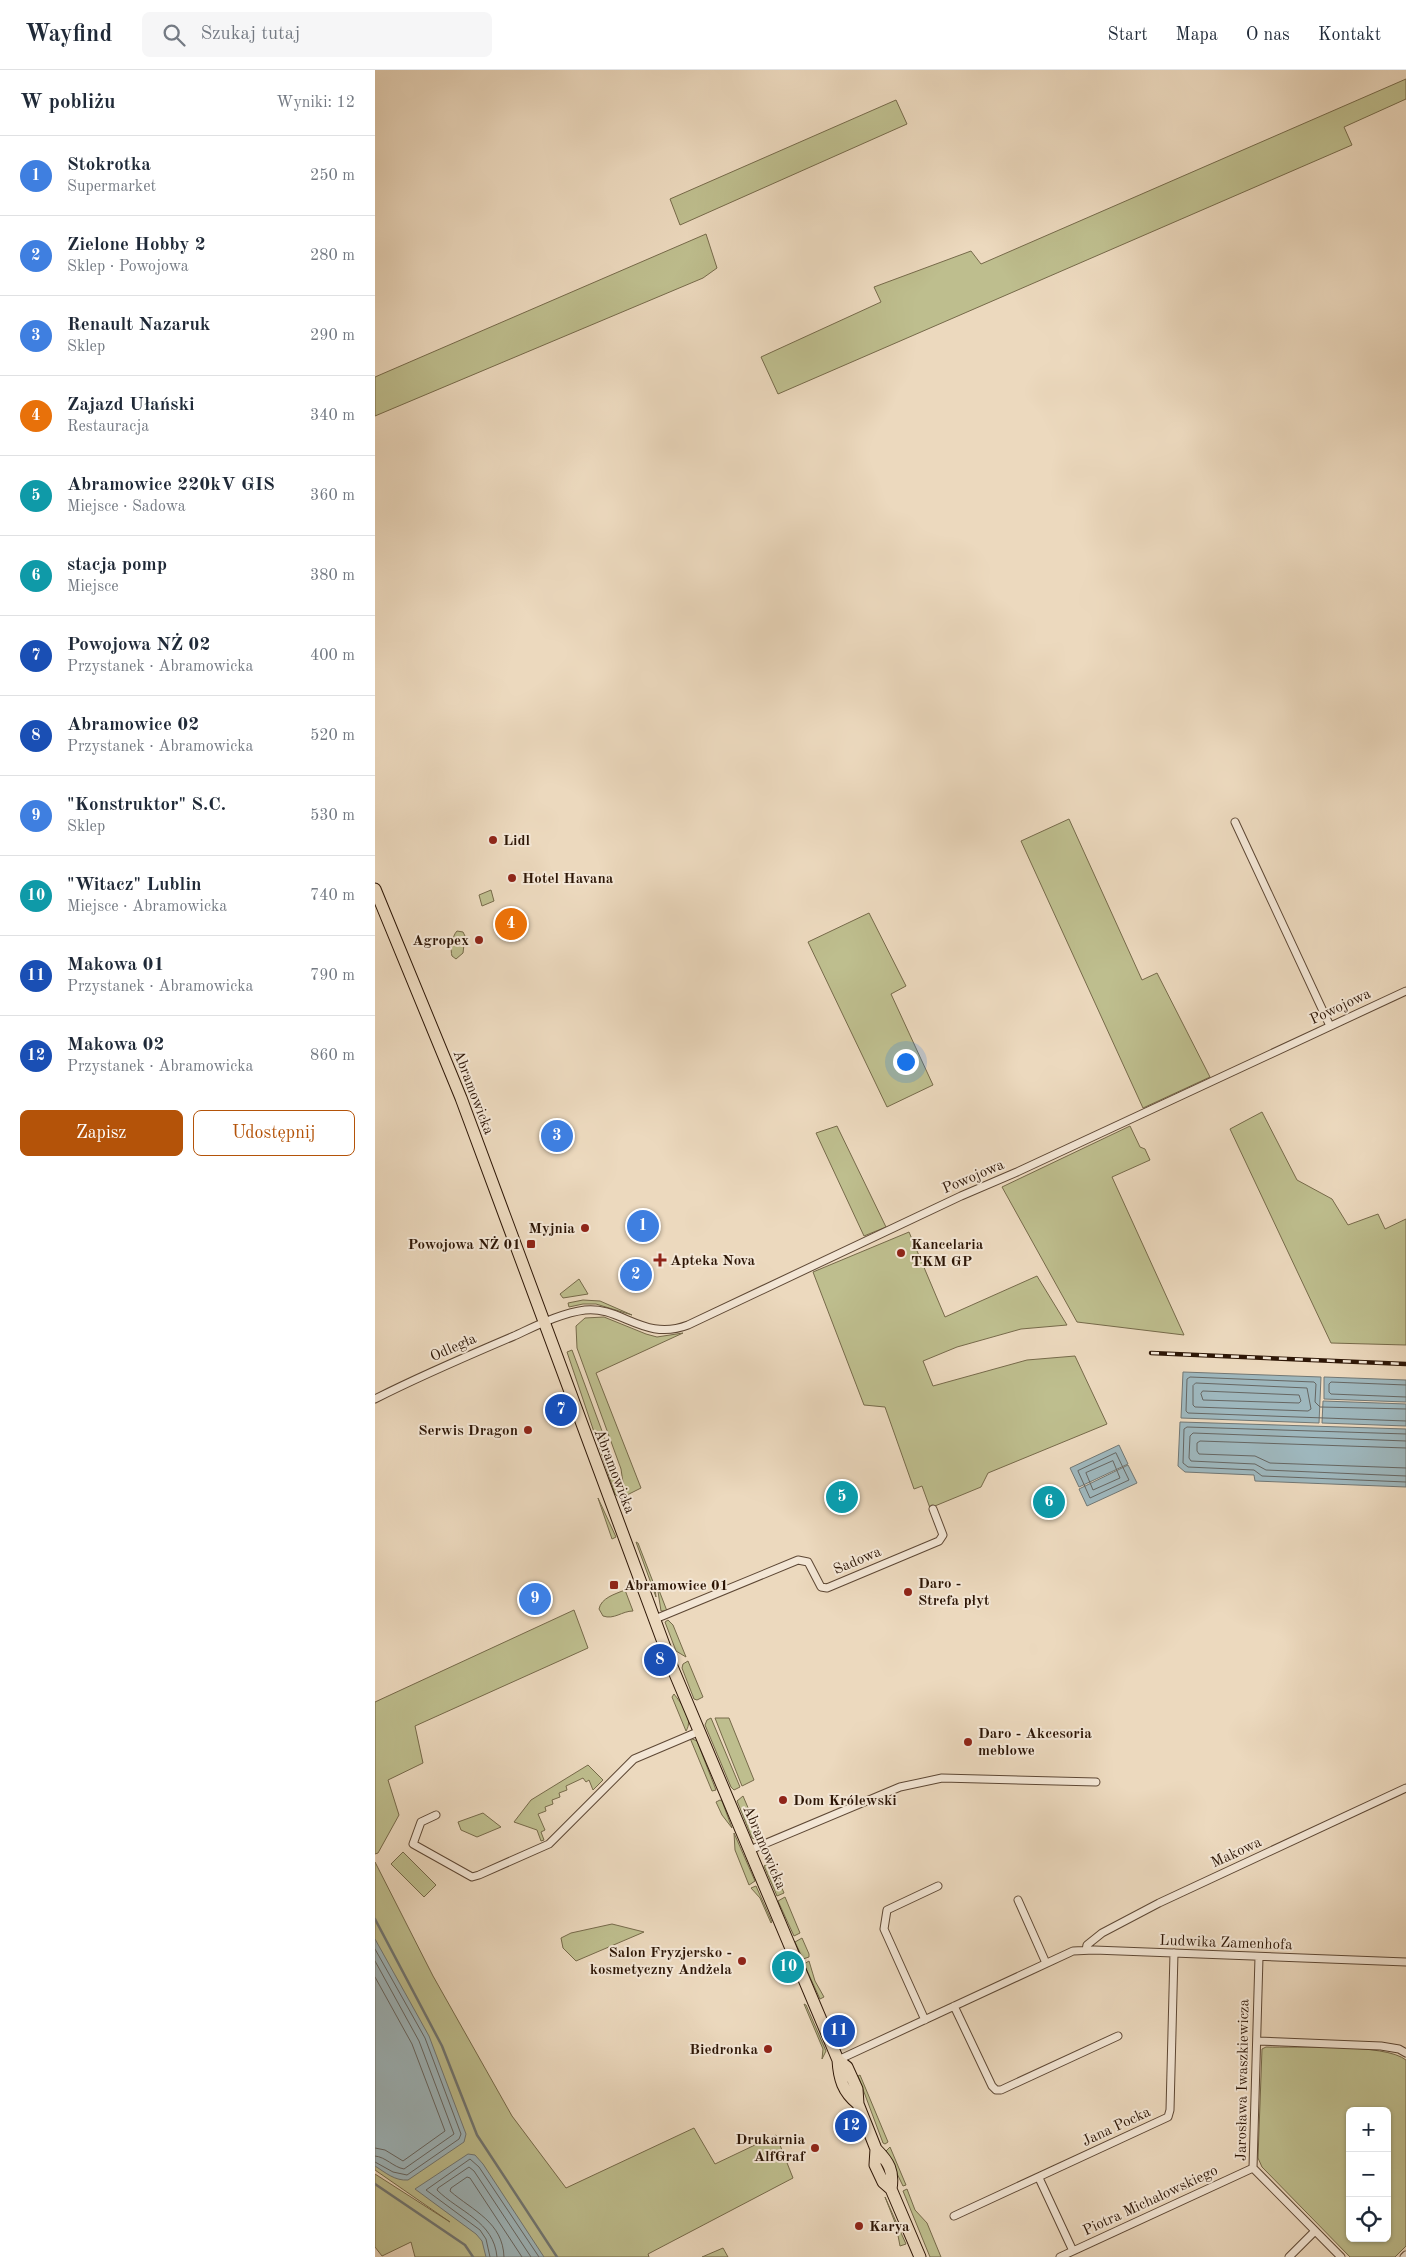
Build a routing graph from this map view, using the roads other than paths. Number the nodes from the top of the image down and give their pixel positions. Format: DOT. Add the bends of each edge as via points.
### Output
graph roads {
  1 [pos="1235,822"];
  2 [pos="375,889"];
  3 [pos="1406,991"];
  4 [pos="1330,1026"];
  5 [pos="544,1323"];
  6 [pos="375,1399"];
  7 [pos="933,1509"];
  8 [pos="655,1619"];
  9 [pos="700,1731"];
  10 [pos="1096,1782"];
  11 [pos="1406,1788"];
  12 [pos="436,1815"];
  13 [pos="750,1850"];
  14 [pos="938,1886"];
  15 [pos="1019,1900"];
  16 [pos="1086,1950"];
  17 [pos="1174,1954"];
  18 [pos="1259,1957"];
  19 [pos="1047,1962"];
  20 [pos="1406,1962"];
  21 [pos="955,2006"];
  22 [pos="925,2020"];
  23 [pos="1118,2036"];
  24 [pos="1257,2041"];
  25 [pos="1406,2053"];
  26 [pos="838,2060"];
  27 [pos="1253,2168"];
  28 [pos="1039,2178"];
  29 [pos="954,2216"];
  30 [pos="1315,2231"];
  31 [pos="1073,2251"];
  32 [pos="920,2257"];
  33 [pos="1060,2257"];
  34 [pos="1289,2257"];
  35 [pos="1341,2257"];
  1 -- 4 [label="street"];
  2 -- 5 [label="main road, Abramowicka" via="455,1084"];
  3 -- 4 [label="street, Powojowa"];
  4 -- 5 [label="street, Powojowa" via="684,1326 655,1329 595,1310 576,1312"];
  5 -- 6 [label="street, Odległa" via="446,1364"];
  5 -- 8 [label="main road, Abramowicka"];
  7 -- 8 [label="street, Sadowa" via="943,1535 939,1541 827,1588 821,1587 808,1562 798,1560"];
  8 -- 9 [label="main road, Abramowicka"];
  9 -- 12 [label="street" via="634,1759 549,1844 472,1877 413,1844 421,1822"];
  9 -- 13 [label="main road, Abramowicka"];
  10 -- 13 [label="street" via="942,1778 901,1787"];
  11 -- 16 [label="street, Makowa" via="1159,1903 1095,1937"];
  13 -- 26 [label="main road, Abramowicka"];
  14 -- 22 [label="street" via="887,1910 884,1929"];
  15 -- 19 [label="street"];
  16 -- 17 [label="street, Ludwika Zamenhofa"];
  16 -- 19 [label="street, Ludwika Zamenhofa" via="1070,1952"];
  17 -- 18 [label="street, Ludwika Zamenhofa"];
  17 -- 28 [label="street, Jana Pocka" via="1168,2117"];
  18 -- 20 [label="street, Ludwika Zamenhofa"];
  18 -- 24 [label="street, Jarosława Iwaszkiewicza"];
  19 -- 21 [label="street, Ludwika Zamenhofa"];
  21 -- 22 [label="street, Ludwika Zamenhofa"];
  21 -- 23 [label="street" via="991,2086 996,2090"];
  22 -- 26 [label="street, Ludwika Zamenhofa"];
  24 -- 25 [label="street" via="1381,2046 1399,2048"];
  24 -- 27 [label="street, Jarosława Iwaszkiewicza"];
  26 -- 32 [label="main road, Abramowicka" via="847,2067 857,2089 858,2104 876,2149 875,2165 891,2190"];
  27 -- 30 [label="street, Jarosława Iwaszkiewicza"];
  27 -- 31 [label="street, Piotra Michałowskiego"];
  28 -- 29 [label="street, Jana Pocka"];
  28 -- 31 [label="street"];
  30 -- 34 [label="street"];
  30 -- 35 [label="street, Jarosława Iwaszkiewicza"];
  31 -- 33 [label="street, Piotra Michałowskiego"];
}
